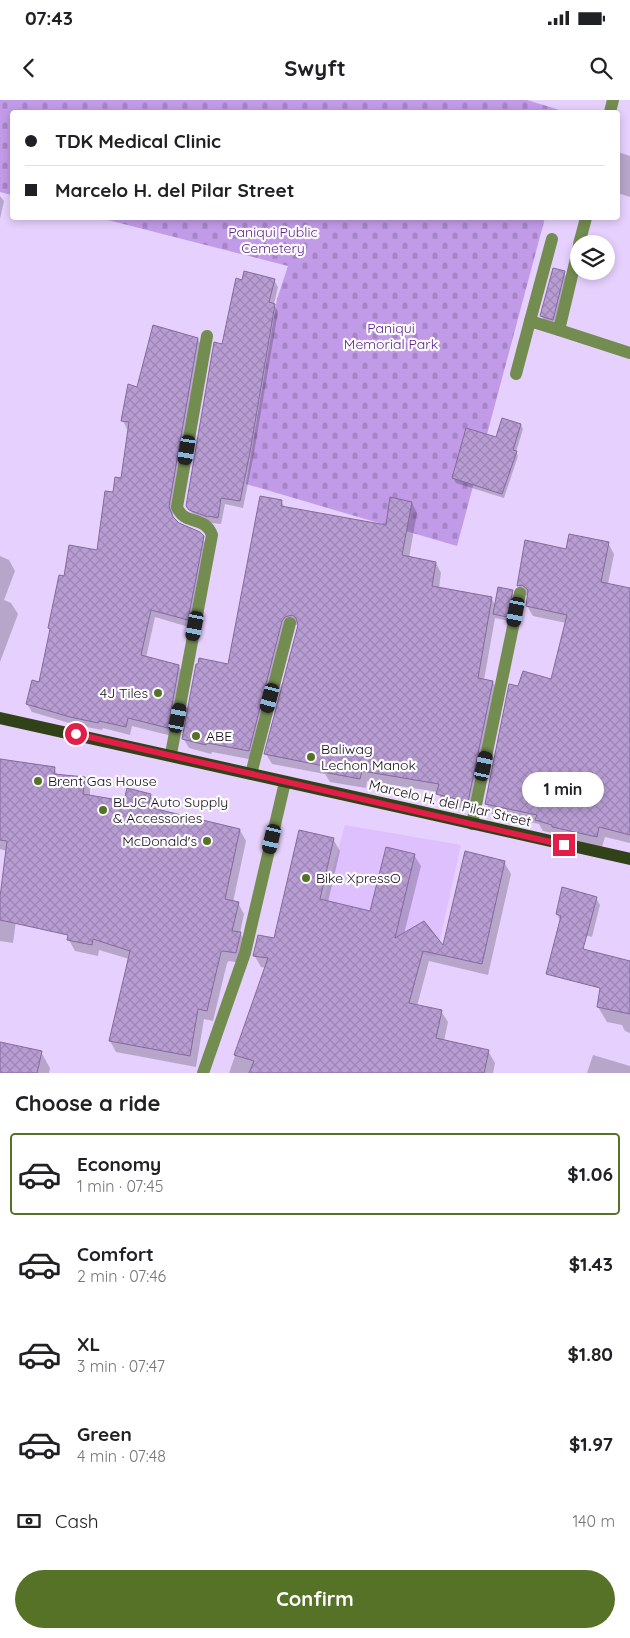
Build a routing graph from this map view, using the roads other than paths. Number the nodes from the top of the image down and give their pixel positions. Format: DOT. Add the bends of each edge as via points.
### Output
graph roads {
  1 [pos="585,220"];
  2 [pos="582,235"];
  3 [pos="552,239"];
  4 [pos="571,280"];
  5 [pos="530,321"];
  6 [pos="559,330"];
  7 [pos="207,336"];
  8 [pos="630,353"];
  9 [pos="516,374"];
  10 [pos="520,593"];
  11 [pos="290,623"];
  12 [pos="0,718"];
  13 [pos="171,754"];
  14 [pos="251,774"];
  15 [pos="285,782"];
  16 [pos="472,824"];
  17 [pos="630,859"];
  18 [pos="203,1073"];
  1 -- 2 [label="street"];
  3 -- 5 [label="street"];
  4 -- 6 [label="street"];
  5 -- 6 [label="street"];
  5 -- 9 [label="street"];
  6 -- 8 [label="street"];
  7 -- 13 [label="street" via="176,507 179,514 209,527 212,535"];
  10 -- 16 [label="street"];
  11 -- 14 [label="street"];
  12 -- 13 [label="main road, Marcelo H. del Pilar Street"];
  13 -- 14 [label="main road, Marcelo H. del Pilar Street"];
  14 -- 15 [label="main road, Marcelo H. del Pilar Street"];
  15 -- 16 [label="main road, Marcelo H. del Pilar Street"];
  15 -- 18 [label="street" via="245,953"];
  16 -- 17 [label="main road, Marcelo H. del Pilar Street"];
}
